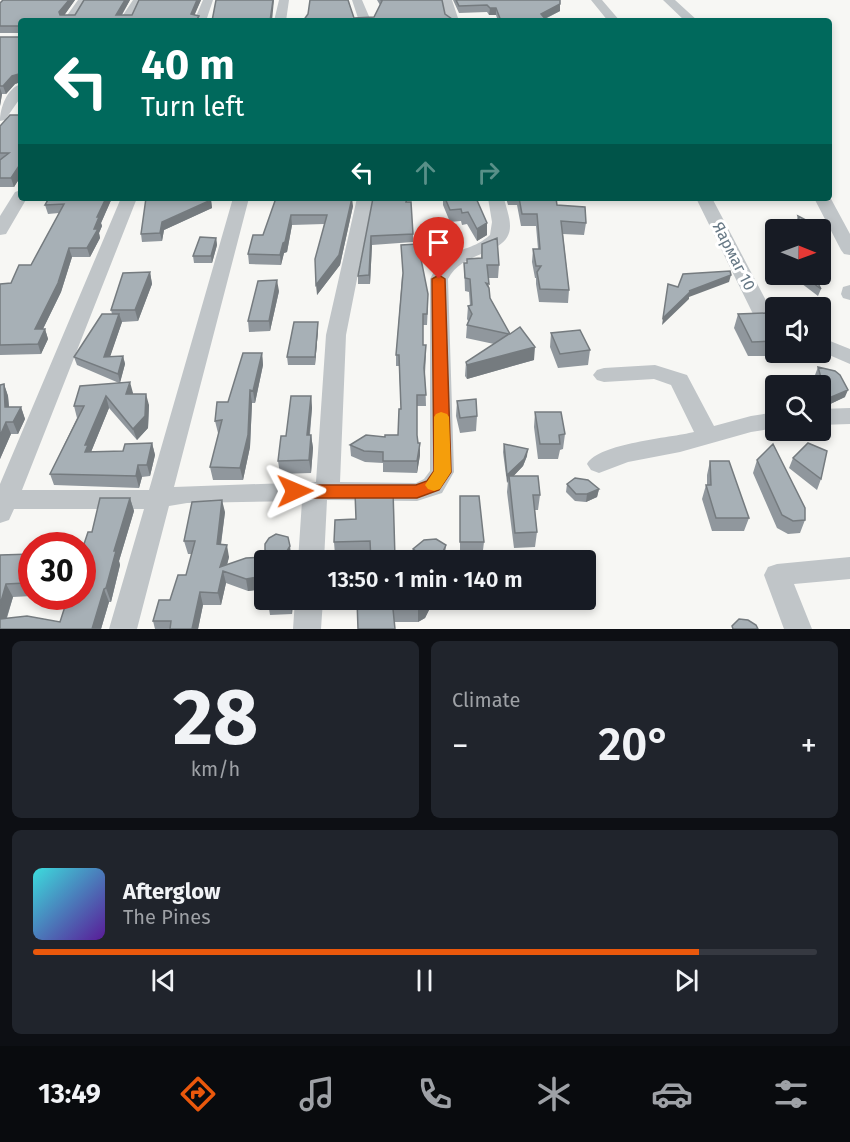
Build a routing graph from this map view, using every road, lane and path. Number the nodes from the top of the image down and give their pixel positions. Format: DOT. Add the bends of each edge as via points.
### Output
graph roads {
  1 [pos="84,0"];
  2 [pos="138,0"];
  3 [pos="208,0"];
  4 [pos="284,0"];
  5 [pos="357,0"];
  6 [pos="447,0"];
  7 [pos="596,0"];
  8 [pos="668,0"];
  9 [pos="71,18"];
  10 [pos="127,18"];
  11 [pos="201,18"];
  12 [pos="281,18"];
  13 [pos="364,18"];
  14 [pos="452,18"];
  15 [pos="611,18"];
  16 [pos="689,18"];
  17 [pos="18,92"];
  18 [pos="0,117"];
  19 [pos="18,200"];
  20 [pos="128,201"];
  21 [pos="240,201"];
  22 [pos="364,201"];
  23 [pos="497,201"];
  24 [pos="706,201"];
  25 [pos="824,201"];
  26 [pos="0,230"];
  27 [pos="850,250"];
  28 [pos="765,310"];
  29 [pos="831,348"];
  30 [pos="850,357"];
  31 [pos="604,375"];
  32 [pos="850,416"];
  33 [pos="831,417"];
  34 [pos="765,421"];
  35 [pos="707,435"];
  36 [pos="599,464"];
  37 [pos="321,491"];
  38 [pos="157,499"];
  39 [pos="2,504"];
  40 [pos="313,550"];
  41 [pos="850,568"];
  42 [pos="309,610"];
  43 [pos="123,629"];
  44 [pos="308,629"];
  45 [pos="798,629"];
  1 -- 9 [label="street"];
  2 -- 10 [label="street"];
  3 -- 11 [label="street"];
  4 -- 12 [label="street"];
  5 -- 13 [label="street"];
  6 -- 14 [label="street"];
  7 -- 15 [label="street"];
  8 -- 16 [label="street"];
  17 -- 18 [label="street"];
  19 -- 26 [label="street"];
  20 -- 39 [label="street"];
  21 -- 38 [label="street"];
  22 -- 37 [label="street" via="336,335"];
  23 -- 37 [label="street" via="502,227 494,244 454,258 443,267 439,279 442,472 433,486 417,492"];
  24 -- 28 [label="street, Яармаг 10"];
  25 -- 27 [label="street"];
  29 -- 30 [label="street"];
  31 -- 35 [label="street" via="655,372 679,380"];
  32 -- 33 [label="street"];
  34 -- 35 [label="street"];
  35 -- 36 [label="street"];
  37 -- 38 [label="street" via="187,494"];
  37 -- 40 [label="street"];
  38 -- 39 [label="street"];
  38 -- 43 [label="street"];
  41 -- 45 [label="street" via="777,574"];
  42 -- 44 [label="street"];
}
